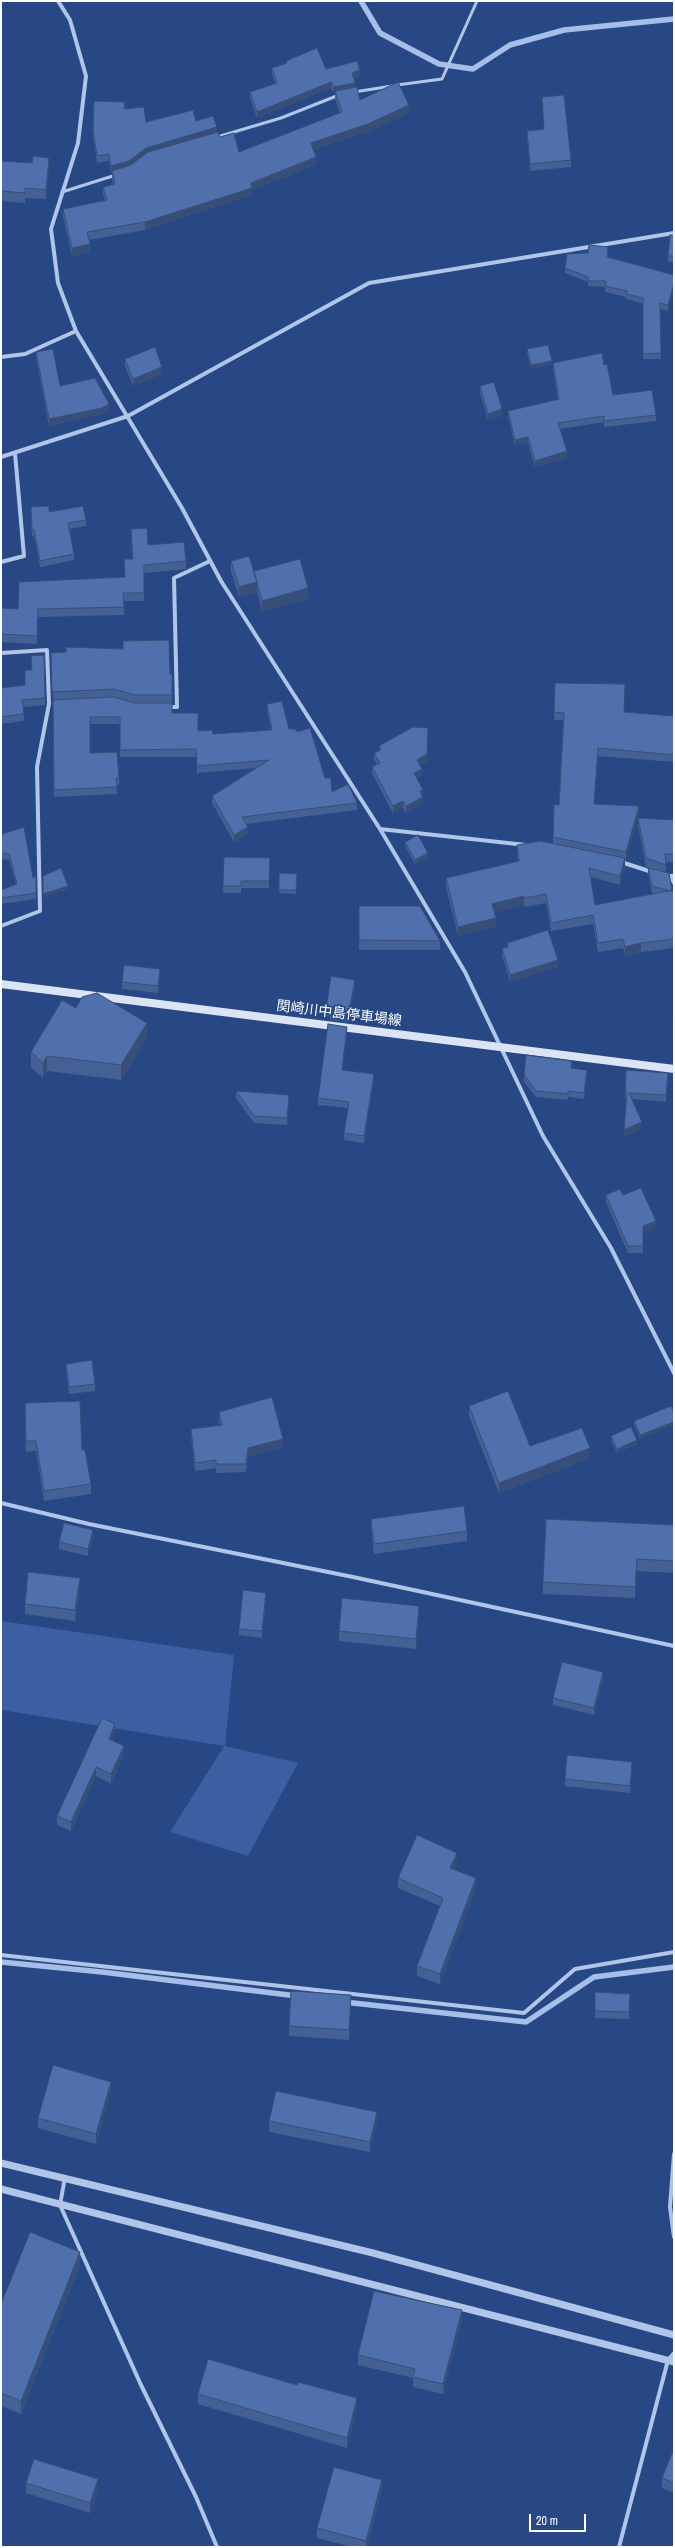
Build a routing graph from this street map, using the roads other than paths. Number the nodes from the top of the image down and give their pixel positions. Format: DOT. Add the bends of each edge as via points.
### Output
graph roads {
  1 [pos="58,1"];
  2 [pos="477,1"];
  3 [pos="348,93"];
  4 [pos="340,94"];
  5 [pos="210,139"];
  6 [pos="123,172"];
  7 [pos="62,192"];
  8 [pos="674,233"];
  9 [pos="76,331"];
  10 [pos="1,357"];
  11 [pos="128,416"];
  12 [pos="15,453"];
  13 [pos="1,457"];
  14 [pos="210,561"];
  15 [pos="1,562"];
  16 [pos="1,654"];
  17 [pos="49,704"];
  18 [pos="56,704"];
  19 [pos="162,707"];
  20 [pos="380,829"];
  21 [pos="530,845"];
  22 [pos="613,860"];
  23 [pos="672,876"];
  24 [pos="674,883"];
  25 [pos="1,926"];
  26 [pos="1,984"];
  27 [pos="503,1047"];
  28 [pos="674,1069"];
  29 [pos="674,1373"];
  30 [pos="1,1503"];
  31 [pos="674,1646"];
  32 [pos="674,1952"];
  33 [pos="1,1955"];
  34 [pos="674,2154"];
  35 [pos="1,2162"];
  36 [pos="65,2177"];
  37 [pos="1,2189"];
  38 [pos="60,2205"];
  39 [pos="674,2238"];
  40 [pos="674,2335"];
  41 [pos="674,2353"];
  42 [pos="671,2361"];
  43 [pos="218,2547"];
  44 [pos="618,2547"];
  1 -- 7 [label="street" via="70,20 86,76 78,142"];
  2 -- 3 [label="lane" via="442,79"];
  4 -- 5 [label="lane" via="281,118"];
  6 -- 7 [label="lane"];
  7 -- 9 [label="street" via="51,229 58,283"];
  8 -- 11 [label="street" via="369,283"];
  9 -- 10 [label="street" via="25,354"];
  9 -- 11 [label="street"];
  11 -- 12 [label="street"];
  11 -- 14 [label="street"];
  12 -- 13 [label="street"];
  12 -- 15 [label="street" via="24,556"];
  14 -- 19 [label="street" via="174,578 177,707"];
  14 -- 20 [label="street"];
  16 -- 17 [label="street" via="47,650"];
  17 -- 18 [label="street"];
  17 -- 25 [label="street" via="37,767 40,911"];
  20 -- 21 [label="street"];
  20 -- 27 [label="street" via="465,972"];
  22 -- 23 [label="street"];
  23 -- 24 [label="street"];
  26 -- 27 [label="main road, 関崎川中島停車場線"];
  27 -- 28 [label="main road, 関崎川中島停車場線"];
  27 -- 29 [label="street" via="543,1136 611,1248"];
  30 -- 31 [label="street" via="89,1524 353,1577"];
  32 -- 33 [label="street" via="575,1969 524,2013"];
  34 -- 39 [label="street" via="670,2206"];
  35 -- 36 [label="street"];
  36 -- 38 [label="street"];
  36 -- 40 [label="street" via="373,2253"];
  37 -- 38 [label="street"];
  38 -- 42 [label="street"];
  38 -- 43 [label="street"];
  41 -- 42 [label="street"];
  42 -- 44 [label="street"];
}
